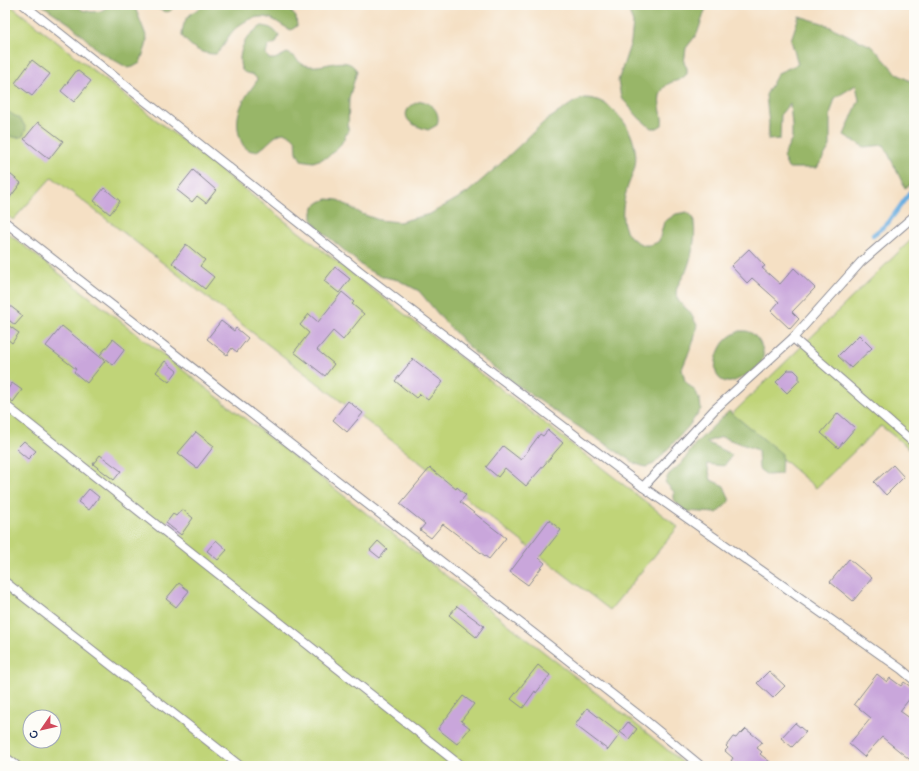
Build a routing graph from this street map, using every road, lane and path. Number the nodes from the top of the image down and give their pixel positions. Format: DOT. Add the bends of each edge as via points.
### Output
graph roads {
  1 [pos="24,5"];
  2 [pos="914,216"];
  3 [pos="5,222"];
  4 [pos="793,338"];
  5 [pos="5,405"];
  6 [pos="914,444"];
  7 [pos="643,487"];
  8 [pos="5,582"];
  9 [pos="914,680"];
  10 [pos="5,756"];
  11 [pos="17,766"];
  12 [pos="240,766"];
  13 [pos="461,766"];
  14 [pos="701,766"];
  1 -- 7 [label="lane" via="362,273"];
  2 -- 4 [label="lane" via="861,262"];
  3 -- 14 [label="lane"];
  4 -- 6 [label="lane"];
  4 -- 7 [label="lane" via="714,410"];
  5 -- 13 [label="lane"];
  7 -- 9 [label="lane"];
  8 -- 12 [label="lane"];
  10 -- 11 [label="lane"];
}
